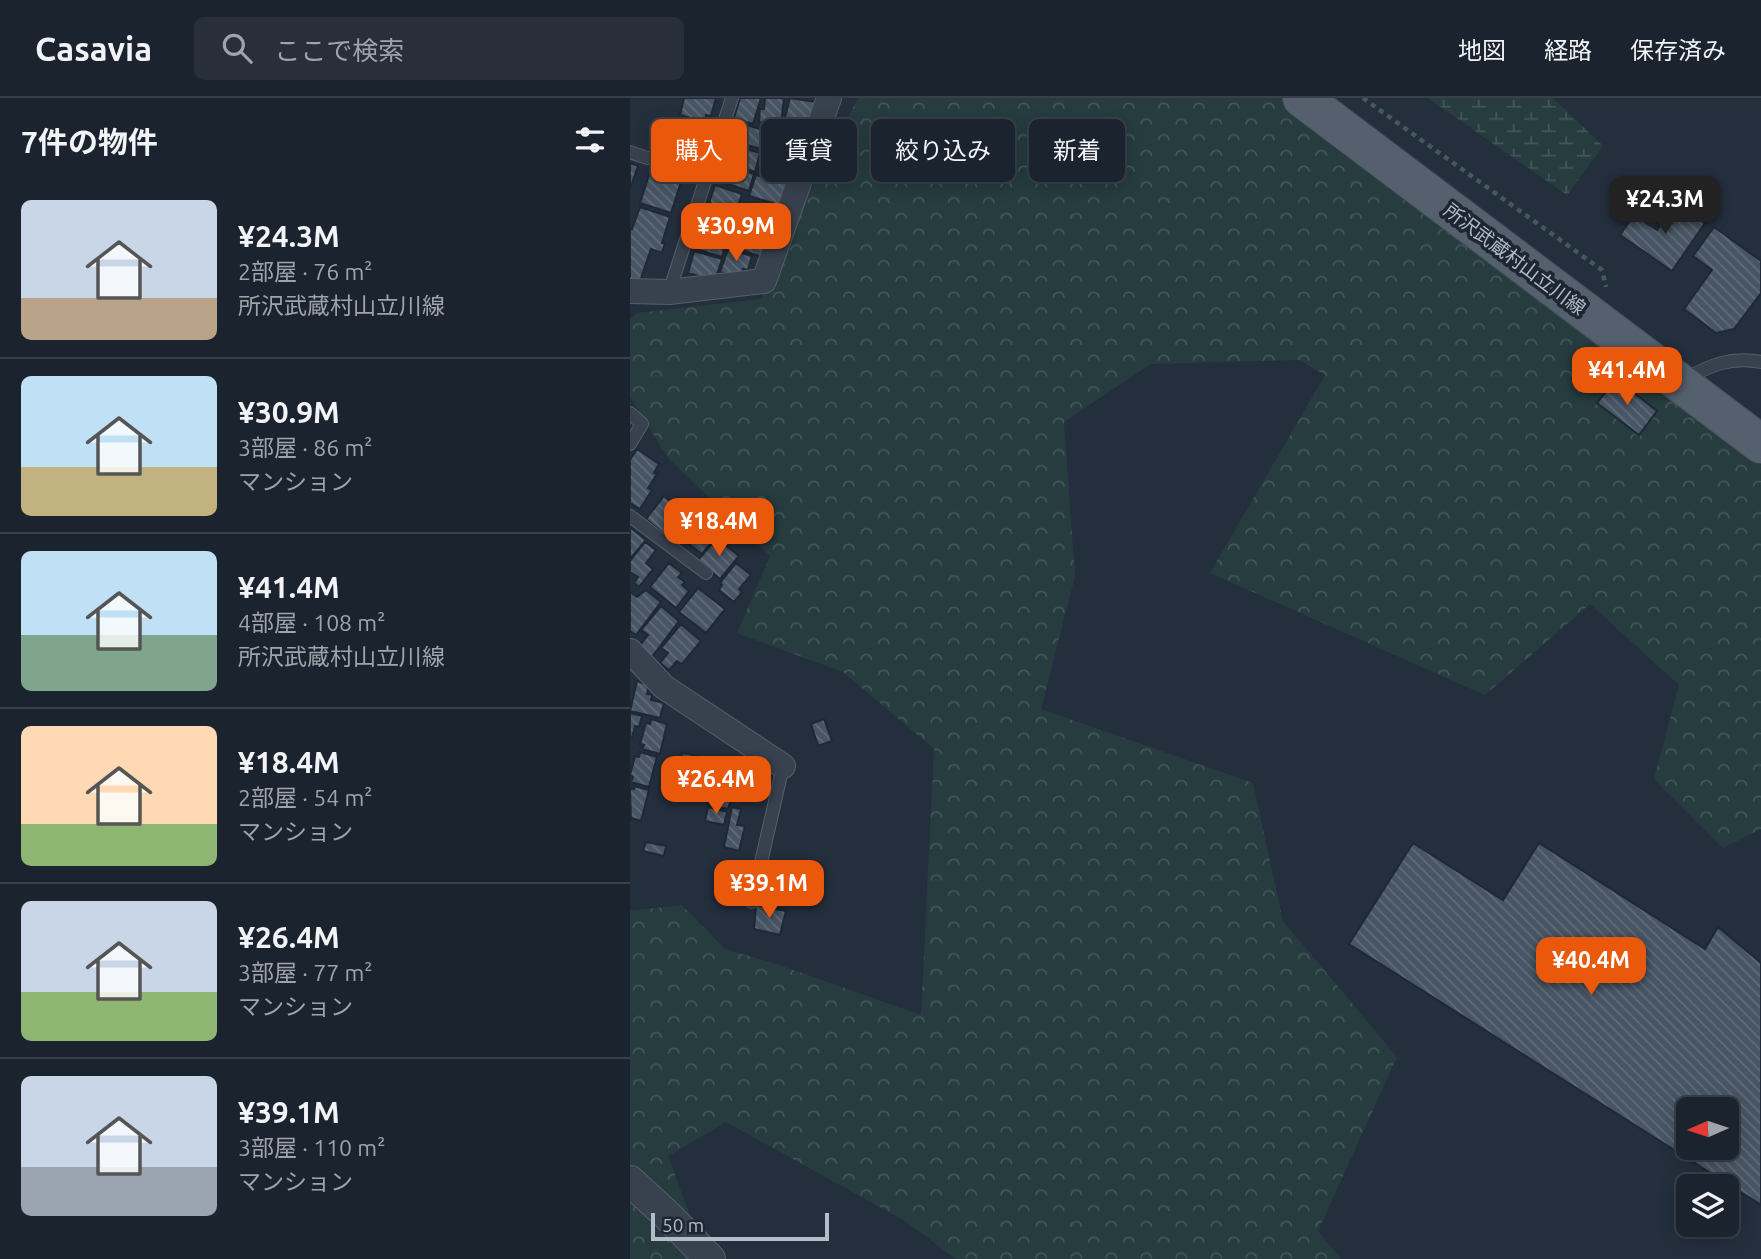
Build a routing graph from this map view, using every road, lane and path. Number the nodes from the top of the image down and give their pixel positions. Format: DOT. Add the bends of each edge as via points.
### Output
graph roads {
  1 [pos="732,98"];
  2 [pos="829,98"];
  3 [pos="1302,98"];
  4 [pos="1363,98"];
  5 [pos="630,152"];
  6 [pos="647,158"];
  7 [pos="630,291"];
  8 [pos="668,292"];
  9 [pos="1601,323"];
  10 [pos="1761,362"];
  11 [pos="1681,382"];
  12 [pos="630,413"];
  13 [pos="630,444"];
  14 [pos="1761,444"];
  15 [pos="630,516"];
  16 [pos="706,573"];
  17 [pos="630,651"];
  18 [pos="783,766"];
  19 [pos="752,902"];
  20 [pos="630,1181"];
  21 [pos="710,1259"];
  1 -- 8 [label="lane"];
  2 -- 8 [label="street" via="764,281"];
  3 -- 9 [label="main road, 所沢武蔵村山立川線"];
  4 -- 9 [label="path" via="1602,270 1606,291"];
  5 -- 6 [label="lane"];
  7 -- 8 [label="street"];
  9 -- 11 [label="main road, 所沢武蔵村山立川線"];
  10 -- 11 [label="lane" via="1744,358 1710,365"];
  11 -- 14 [label="main road, 所沢武蔵村山立川線"];
  12 -- 13 [label="lane" via="642,424"];
  15 -- 16 [label="lane"];
  17 -- 18 [label="street" via="664,687"];
  18 -- 19 [label="lane"];
  20 -- 21 [label="street"];
}
